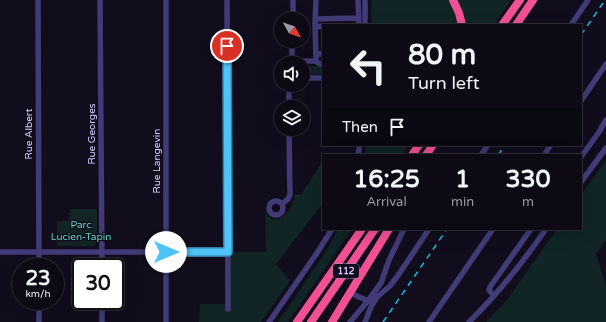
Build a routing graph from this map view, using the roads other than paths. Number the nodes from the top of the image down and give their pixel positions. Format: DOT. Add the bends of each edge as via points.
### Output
graph roads {
  1 [pos="38,0"];
  2 [pos="100,0"];
  3 [pos="166,0"];
  4 [pos="227,0"];
  5 [pos="293,0"];
  6 [pos="316,0"];
  7 [pos="358,0"];
  8 [pos="365,0"];
  9 [pos="453,0"];
  10 [pos="520,0"];
  11 [pos="533,0"];
  12 [pos="588,0"];
  13 [pos="293,12"];
  14 [pos="315,18"];
  15 [pos="358,18"];
  16 [pos="359,24"];
  17 [pos="365,24"];
  18 [pos="462,24"];
  19 [pos="503,24"];
  20 [pos="517,24"];
  21 [pos="572,24"];
  22 [pos="322,26"];
  23 [pos="315,27"];
  24 [pos="292,48"];
  25 [pos="316,54"];
  26 [pos="322,54"];
  27 [pos="316,61"];
  28 [pos="606,64"];
  29 [pos="322,65"];
  30 [pos="310,78"];
  31 [pos="322,78"];
  32 [pos="582,100"];
  33 [pos="606,120"];
  34 [pos="289,136"];
  35 [pos="606,148"];
  36 [pos="582,156"];
  37 [pos="582,181"];
  38 [pos="282,204"];
  39 [pos="331,230"];
  40 [pos="361,230"];
  41 [pos="374,230"];
  42 [pos="388,230"];
  43 [pos="404,230"];
  44 [pos="492,230"];
  45 [pos="530,230"];
  46 [pos="545,230"];
  47 [pos="427,231"];
  48 [pos="0,252"];
  49 [pos="39,252"];
  50 [pos="102,252"];
  51 [pos="166,252"];
  52 [pos="228,252"];
  53 [pos="39,258"];
  54 [pos="102,258"];
  55 [pos="350,292"];
  56 [pos="494,296"];
  57 [pos="371,302"];
  58 [pos="228,309"];
  59 [pos="39,310"];
  60 [pos="102,310"];
  61 [pos="39,322"];
  62 [pos="102,322"];
  63 [pos="166,322"];
  64 [pos="270,322"];
  65 [pos="297,322"];
  66 [pos="311,322"];
  67 [pos="332,322"];
  68 [pos="350,322"];
  69 [pos="365,322"];
  70 [pos="428,322"];
  71 [pos="469,322"];
  1 -- 49 [label="street, Rue Albert"];
  2 -- 50 [label="street, Rue Georges"];
  3 -- 51 [label="street, Rue Langevin"];
  4 -- 52 [label="street"];
  5 -- 13 [label="street"];
  6 -- 14 [label="street"];
  7 -- 15 [label="street"];
  8 -- 17 [label="street"];
  9 -- 18 [label="highway"];
  10 -- 19 [label="highway"];
  11 -- 20 [label="highway"];
  12 -- 21 [label="street"];
  14 -- 15 [label="street"];
  14 -- 23 [label="street"];
  15 -- 16 [label="street"];
  22 -- 23 [label="street"];
  23 -- 25 [label="street"];
  24 -- 27 [label="street" via="292,61"];
  25 -- 26 [label="street"];
  25 -- 27 [label="street"];
  27 -- 29 [label="street"];
  28 -- 32 [label="street"];
  30 -- 31 [label="street"];
  33 -- 36 [label="street"];
  34 -- 38 [label="street" via="290,195"];
  35 -- 37 [label="street"];
  39 -- 64 [label="street"];
  40 -- 65 [label="highway, 112"];
  41 -- 66 [label="highway, 112"];
  42 -- 55 [label="highway"];
  43 -- 57 [label="street"];
  44 -- 70 [label="street"];
  45 -- 56 [label="street" via="490,287 489,290"];
  46 -- 56 [label="street"];
  47 -- 57 [label="street" via="390,286"];
  48 -- 49 [label="street"];
  49 -- 50 [label="street"];
  49 -- 53 [label="street, Rue Albert"];
  50 -- 51 [label="street"];
  50 -- 54 [label="street, Rue Georges"];
  51 -- 52 [label="street"];
  51 -- 63 [label="street, Rue Langevin"];
  52 -- 58 [label="street"];
  55 -- 57 [label="street"];
  55 -- 67 [label="highway"];
  56 -- 71 [label="street"];
  57 -- 68 [label="street"];
  57 -- 69 [label="street"];
  59 -- 61 [label="street"];
  60 -- 62 [label="street"];
}
